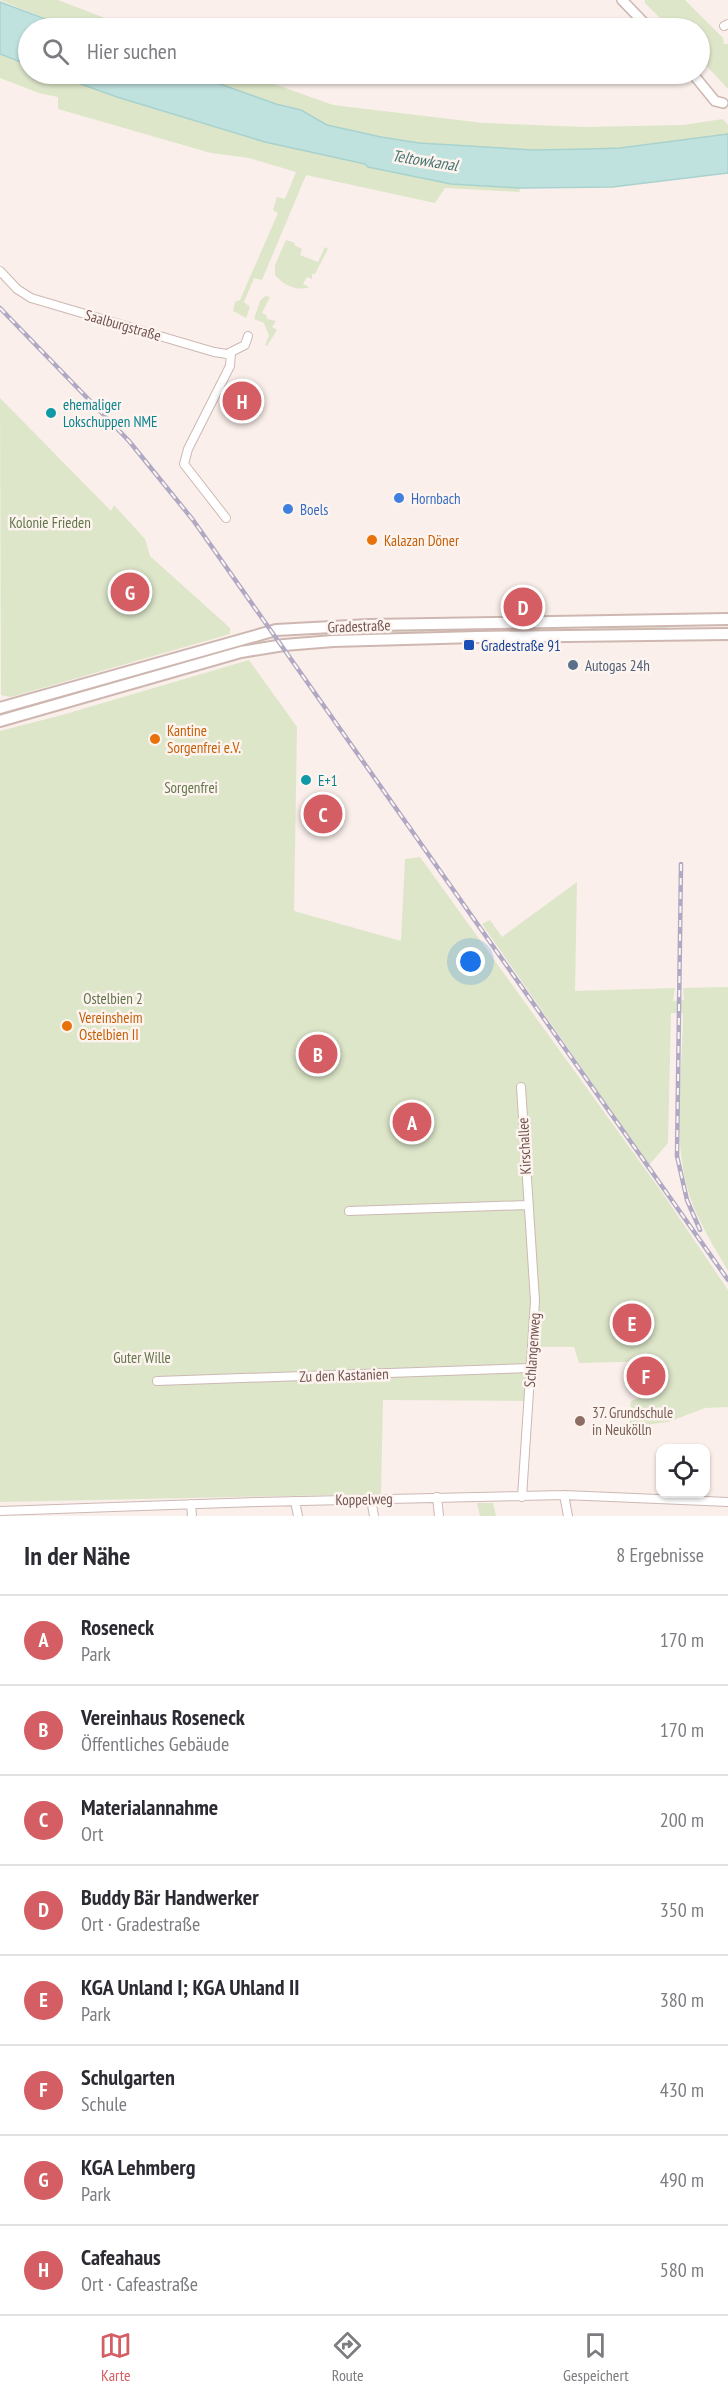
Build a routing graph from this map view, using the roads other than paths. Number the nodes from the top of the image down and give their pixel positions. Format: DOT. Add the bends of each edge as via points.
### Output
graph roads {
  1 [pos="622,1"];
  2 [pos="639,18"];
  3 [pos="702,84"];
  4 [pos="726,104"];
  5 [pos="0,271"];
  6 [pos="248,336"];
  7 [pos="231,352"];
  8 [pos="226,518"];
  9 [pos="728,619"];
  10 [pos="728,634"];
  11 [pos="0,708"];
  12 [pos="0,721"];
  13 [pos="521,1087"];
  14 [pos="527,1205"];
  15 [pos="349,1211"];
  16 [pos="531,1368"];
  17 [pos="157,1381"];
  18 [pos="564,1495"];
  19 [pos="437,1497"];
  20 [pos="522,1497"];
  21 [pos="371,1499"];
  22 [pos="295,1501"];
  23 [pos="728,1502"];
  24 [pos="191,1504"];
  25 [pos="0,1511"];
  26 [pos="101,1512"];
  27 [pos="192,1516"];
  28 [pos="298,1516"];
  29 [pos="374,1516"];
  30 [pos="439,1516"];
  31 [pos="568,1516"];
  1 -- 2 [label="street"];
  3 -- 4 [label="street" via="715,101"];
  5 -- 7 [label="street, Saalburgstraße" via="31,298 214,352"];
  6 -- 7 [label="street" via="245,345"];
  7 -- 8 [label="street" via="230,366 184,464"];
  9 -- 11 [label="main road, Gradestraße" via="276,630"];
  10 -- 12 [label="main road, Gradestraße" via="286,644 241,652"];
  13 -- 14 [label="street, Kirschallee"];
  14 -- 15 [label="street"];
  14 -- 16 [label="street, Schlangenweg" via="535,1301"];
  16 -- 17 [label="street, Zu den Kastanien"];
  16 -- 20 [label="street, Schlangenweg"];
  18 -- 20 [label="street, Koppelweg"];
  18 -- 23 [label="street, Koppelweg"];
  18 -- 31 [label="street"];
  19 -- 20 [label="street, Koppelweg"];
  19 -- 21 [label="street, Koppelweg"];
  19 -- 30 [label="street"];
  21 -- 22 [label="street, Koppelweg"];
  21 -- 29 [label="street"];
  22 -- 24 [label="street, Koppelweg"];
  22 -- 28 [label="street"];
  24 -- 26 [label="street, Koppelweg"];
  24 -- 27 [label="street"];
  25 -- 26 [label="street, Koppelweg"];
}
